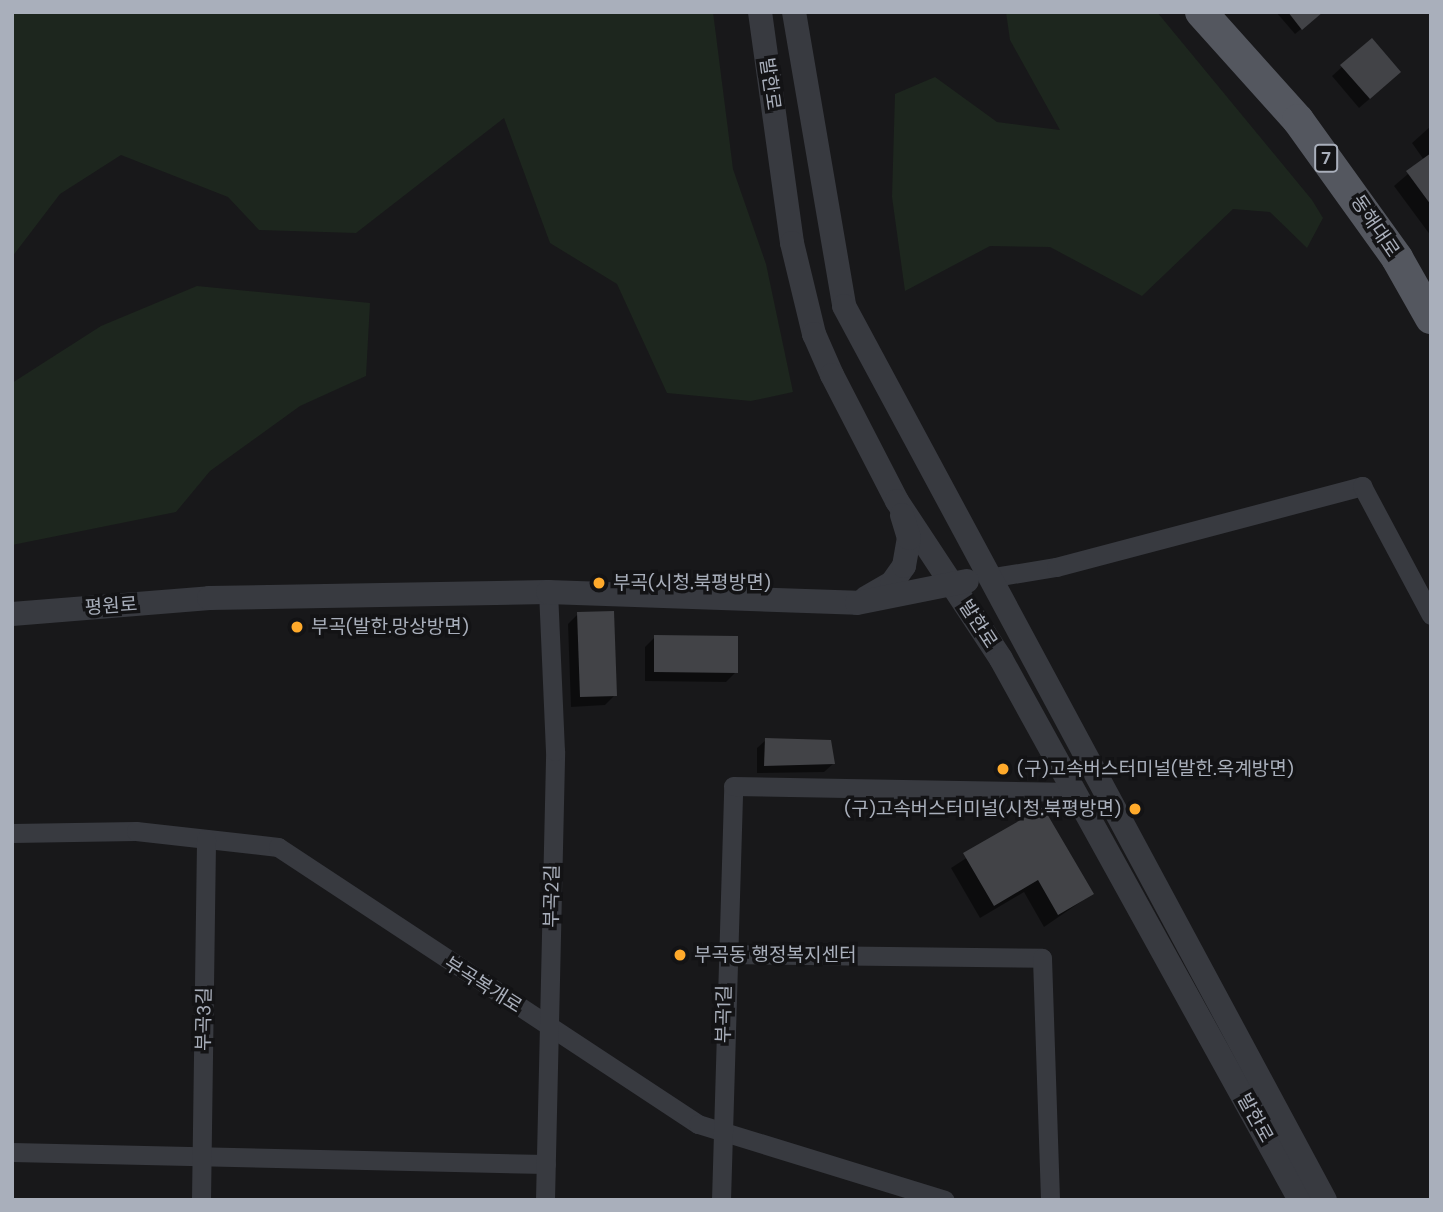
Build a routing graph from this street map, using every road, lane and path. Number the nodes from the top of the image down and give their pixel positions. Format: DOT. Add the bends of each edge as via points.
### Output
graph roads {
  1 [pos="760,12"];
  2 [pos="794,12"];
  3 [pos="1201,12"];
  4 [pos="1431,318"];
  5 [pos="897,501"];
  6 [pos="988,578"];
  7 [pos="952,584"];
  8 [pos="548,592"];
  9 [pos="857,603"];
  10 [pos="12,614"];
  11 [pos="1431,615"];
  12 [pos="1075,792"];
  13 [pos="12,834"];
  14 [pos="206,839"];
  15 [pos="726,954"];
  16 [pos="549,1025"];
  17 [pos="722,1132"];
  18 [pos="12,1152"];
  19 [pos="202,1157"];
  20 [pos="546,1164"];
  21 [pos="201,1200"];
  22 [pos="545,1200"];
  23 [pos="721,1200"];
  24 [pos="945,1200"];
  25 [pos="1050,1200"];
  26 [pos="1300,1200"];
  27 [pos="1325,1200"];
  1 -- 5 [label="street, 발한로" via="792,243 814,334"];
  2 -- 6 [label="street, 발한로" via="844,306"];
  3 -- 4 [label="main road, 동해대로 / 7" via="1298,120 1390,248"];
  5 -- 7 [label="street, 발한로"];
  5 -- 9 [label="street" via="909,538 904,566 892,583"];
  6 -- 7 [label="street, 평원로"];
  6 -- 11 [label="street" via="1056,566 1362,486"];
  6 -- 27 [label="street, 발한로"];
  7 -- 9 [label="street, 평원로"];
  7 -- 12 [label="street, 발한로"];
  8 -- 9 [label="street, 평원로"];
  8 -- 10 [label="street, 평원로" via="209,598"];
  8 -- 16 [label="street, 부곡2길" via="555,751"];
  12 -- 15 [label="street, 부곡1길" via="733,786"];
  12 -- 26 [label="street, 발한로"];
  13 -- 14 [label="street, 부곡복개로" via="136,831"];
  14 -- 16 [label="street, 부곡복개로" via="278,847 484,989"];
  14 -- 19 [label="street, 부곡3길"];
  15 -- 17 [label="street, 부곡1길"];
  15 -- 25 [label="street" via="1042,958"];
  16 -- 17 [label="street, 부곡복개로" via="698,1124"];
  16 -- 20 [label="street, 부곡2길"];
  17 -- 23 [label="street, 부곡1길"];
  17 -- 24 [label="street, 부곡복개로"];
  18 -- 19 [label="street"];
  19 -- 20 [label="street"];
  19 -- 21 [label="street, 부곡3길"];
  20 -- 22 [label="street, 부곡2길"];
}
